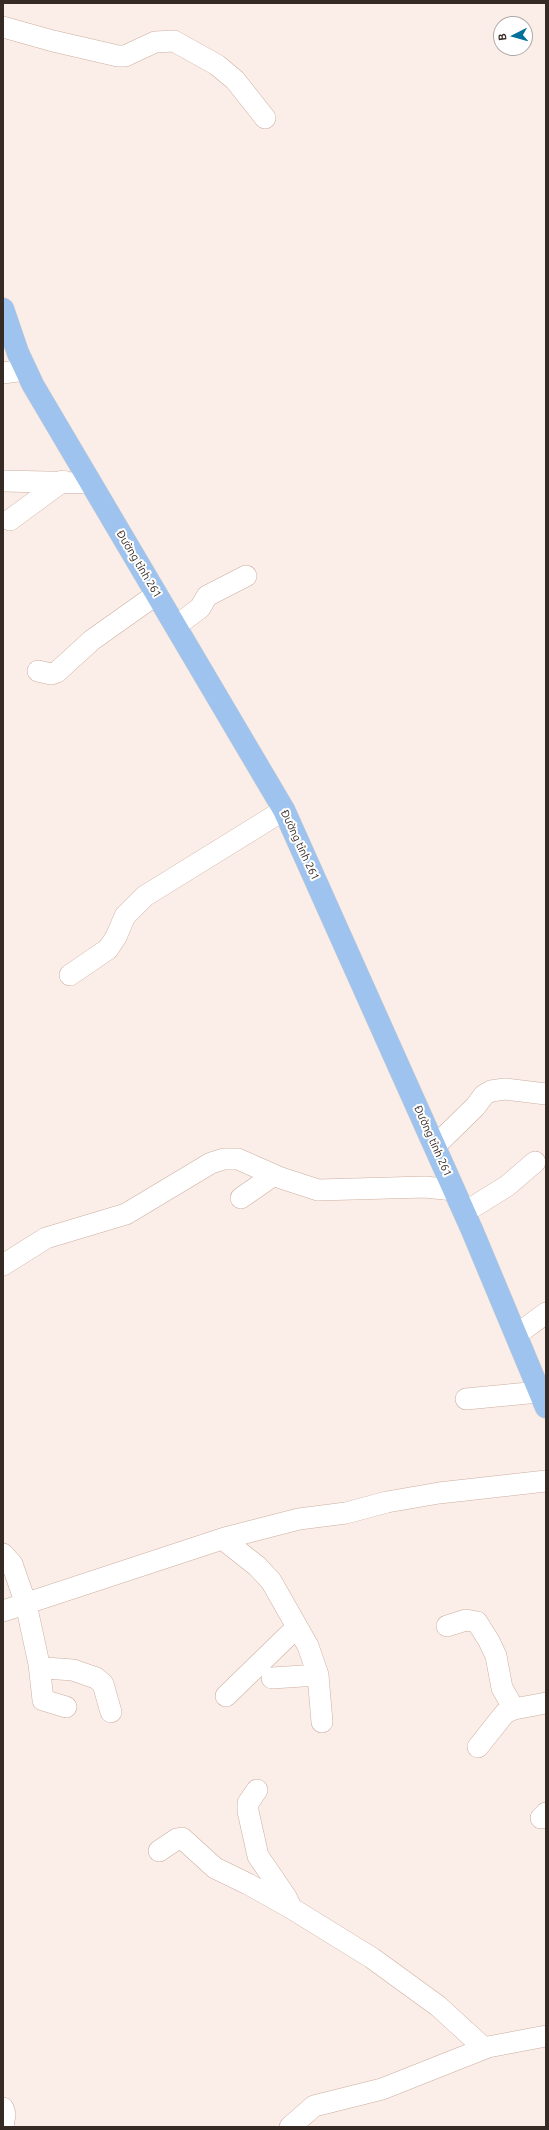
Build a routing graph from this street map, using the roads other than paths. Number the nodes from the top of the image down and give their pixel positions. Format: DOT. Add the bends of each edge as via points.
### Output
graph roads {
  1 [pos="3,27"];
  2 [pos="265,118"];
  3 [pos="3,309"];
  4 [pos="25,370"];
  5 [pos="3,373"];
  6 [pos="3,481"];
  7 [pos="63,481"];
  8 [pos="90,482"];
  9 [pos="10,520"];
  10 [pos="246,576"];
  11 [pos="157,594"];
  12 [pos="176,626"];
  13 [pos="38,671"];
  14 [pos="284,810"];
  15 [pos="70,975"];
  16 [pos="546,1094"];
  17 [pos="435,1146"];
  18 [pos="535,1162"];
  19 [pos="274,1174"];
  20 [pos="454,1190"];
  21 [pos="241,1198"];
  22 [pos="464,1212"];
  23 [pos="3,1265"];
  24 [pos="546,1313"];
  25 [pos="516,1335"];
  26 [pos="466,1399"];
  27 [pos="543,1400"];
  28 [pos="546,1481"];
  29 [pos="225,1538"];
  30 [pos="3,1554"];
  31 [pos="26,1604"];
  32 [pos="3,1611"];
  33 [pos="447,1626"];
  34 [pos="297,1627"];
  35 [pos="39,1664"];
  36 [pos="318,1675"];
  37 [pos="272,1678"];
  38 [pos="226,1696"];
  39 [pos="546,1703"];
  40 [pos="66,1707"];
  41 [pos="514,1709"];
  42 [pos="111,1712"];
  43 [pos="322,1722"];
  44 [pos="478,1747"];
  45 [pos="257,1790"];
  46 [pos="159,1851"];
  47 [pos="291,1908"];
  48 [pos="546,2036"];
  49 [pos="484,2048"];
  50 [pos="3,2108"];
  51 [pos="3,2127"];
  52 [pos="290,2127"];
  1 -- 2 [label="street" via="118,56 125,56 155,42 174,41 217,65 235,80"];
  3 -- 4 [label="main road, Đường tỉnh 261"];
  4 -- 5 [label="street"];
  4 -- 8 [label="main road, Đường tỉnh 261"];
  6 -- 7 [label="street"];
  7 -- 8 [label="street"];
  7 -- 9 [label="street"];
  8 -- 11 [label="main road, Đường tỉnh 261"];
  10 -- 12 [label="street" via="207,596 200,608"];
  11 -- 12 [label="main road, Đường tỉnh 261"];
  11 -- 13 [label="street" via="92,640 57,672 51,674"];
  12 -- 14 [label="main road, Đường tỉnh 261"];
  14 -- 15 [label="street" via="145,896 124,916 108,949"];
  14 -- 17 [label="main road, Đường tỉnh 261"];
  16 -- 17 [label="street" via="505,1089 491,1090"];
  17 -- 20 [label="main road, Đường tỉnh 261"];
  18 -- 22 [label="street" via="507,1186"];
  19 -- 20 [label="street" via="318,1190 425,1187"];
  19 -- 21 [label="street"];
  19 -- 23 [label="street" via="238,1159 224,1159 211,1163 126,1214 46,1238"];
  20 -- 22 [label="main road, Đường tỉnh 261"];
  22 -- 25 [label="main road, Đường tỉnh 261"];
  24 -- 25 [label="street"];
  25 -- 27 [label="main road, Đường tỉnh 261"];
  26 -- 27 [label="street"];
  28 -- 29 [label="street" via="439,1493 387,1502 346,1512 299,1519"];
  29 -- 31 [label="street"];
  29 -- 34 [label="street" via="271,1582"];
  30 -- 31 [label="street" via="12,1564"];
  31 -- 32 [label="street"];
  31 -- 35 [label="street"];
  33 -- 41 [label="street" via="466,1620 477,1622 496,1656 502,1688"];
  34 -- 36 [label="street" via="308,1646"];
  34 -- 38 [label="street"];
  35 -- 40 [label="street" via="43,1700"];
  35 -- 42 [label="street" via="45,1668 73,1670 96,1678 103,1684"];
  36 -- 37 [label="street"];
  36 -- 43 [label="street"];
  39 -- 41 [label="street"];
  41 -- 44 [label="street" via="505,1713"];
  45 -- 47 [label="street" via="248,1803 248,1811 258,1856"];
  46 -- 47 [label="street" via="182,1838 215,1868"];
  47 -- 49 [label="street" via="372,1958 438,2006"];
  48 -- 49 [label="street"];
  49 -- 52 [label="street" via="382,2089 314,2106"];
  50 -- 51 [label="street"];
}
